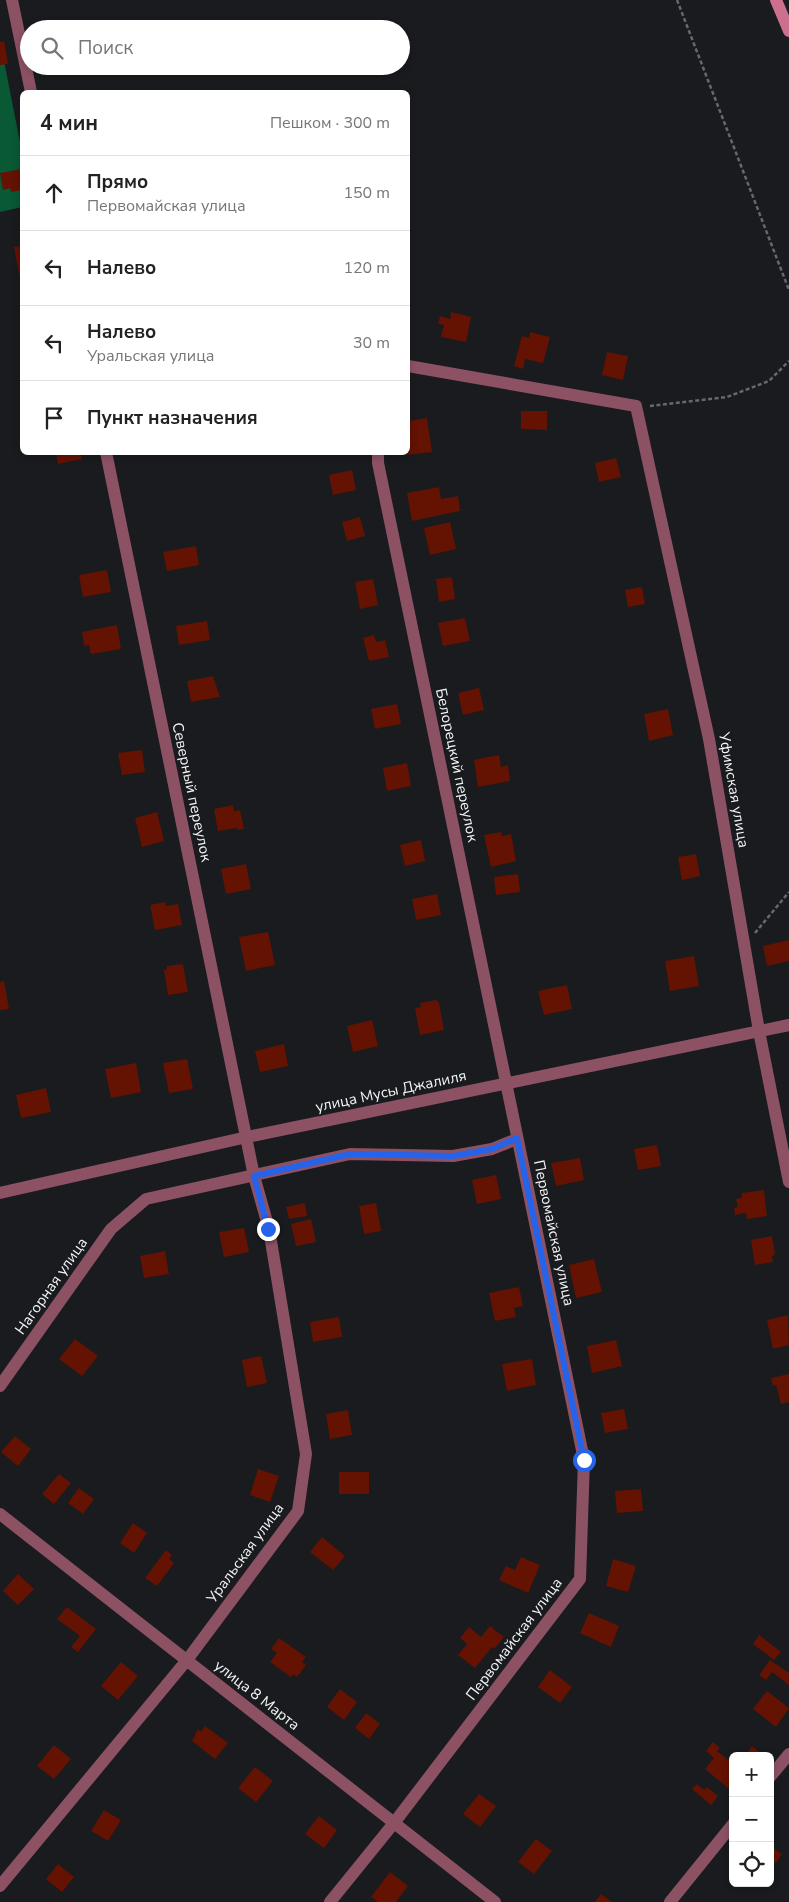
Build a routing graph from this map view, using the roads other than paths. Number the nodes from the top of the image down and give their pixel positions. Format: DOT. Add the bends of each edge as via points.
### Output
graph roads {
  1 [pos="12,0"];
  2 [pos="776,0"];
  3 [pos="789,31"];
  4 [pos="20,39"];
  5 [pos="27,75"];
  6 [pos="31,90"];
  7 [pos="410,366"];
  8 [pos="107,455"];
  9 [pos="378,455"];
  10 [pos="789,1025"];
  11 [pos="759,1031"];
  12 [pos="506,1084"];
  13 [pos="247,1137"];
  14 [pos="517,1138"];
  15 [pos="254,1176"];
  16 [pos="789,1182"];
  17 [pos="0,1193"];
  18 [pos="0,1386"];
  19 [pos="0,1514"];
  20 [pos="186,1660"];
  21 [pos="789,1754"];
  22 [pos="774,1772"];
  23 [pos="394,1823"];
  24 [pos="729,1829"];
  25 [pos="0,1886"];
  26 [pos="330,1902"];
  27 [pos="495,1902"];
  28 [pos="670,1902"];
  1 -- 4 [label="street"];
  2 -- 3 [label="main road"];
  5 -- 6 [label="street"];
  7 -- 11 [label="street, Уфимская улица" via="636,406 709,739"];
  8 -- 13 [label="street, Северный переулок"];
  9 -- 12 [label="street, Белорецкий переулок"];
  10 -- 11 [label="street, улица Мусы Джалиля"];
  11 -- 12 [label="street, улица Мусы Джалиля"];
  11 -- 16 [label="street, Уфимская улица"];
  12 -- 13 [label="street, улица Мусы Джалиля"];
  12 -- 14 [label="street, Первомайская улица"];
  13 -- 15 [label="street, Уральская улица"];
  13 -- 17 [label="street, улица Мусы Джалиля"];
  14 -- 15 [label="street, Нагорная улица" via="492,1149 453,1156 350,1154"];
  14 -- 23 [label="street, Первомайская улица" via="584,1460 580,1578"];
  15 -- 18 [label="street, Нагорная улица" via="146,1198 110,1229"];
  15 -- 20 [label="street, Уральская улица" via="268,1229 306,1454 298,1511"];
  19 -- 20 [label="street, улица 8 Марта"];
  20 -- 23 [label="street, улица 8 Марта"];
  20 -- 25 [label="street, Уральская улица"];
  21 -- 22 [label="street"];
  23 -- 26 [label="street, Первомайская улица"];
  23 -- 27 [label="street, улица 8 Марта"];
  24 -- 28 [label="street"];
}
